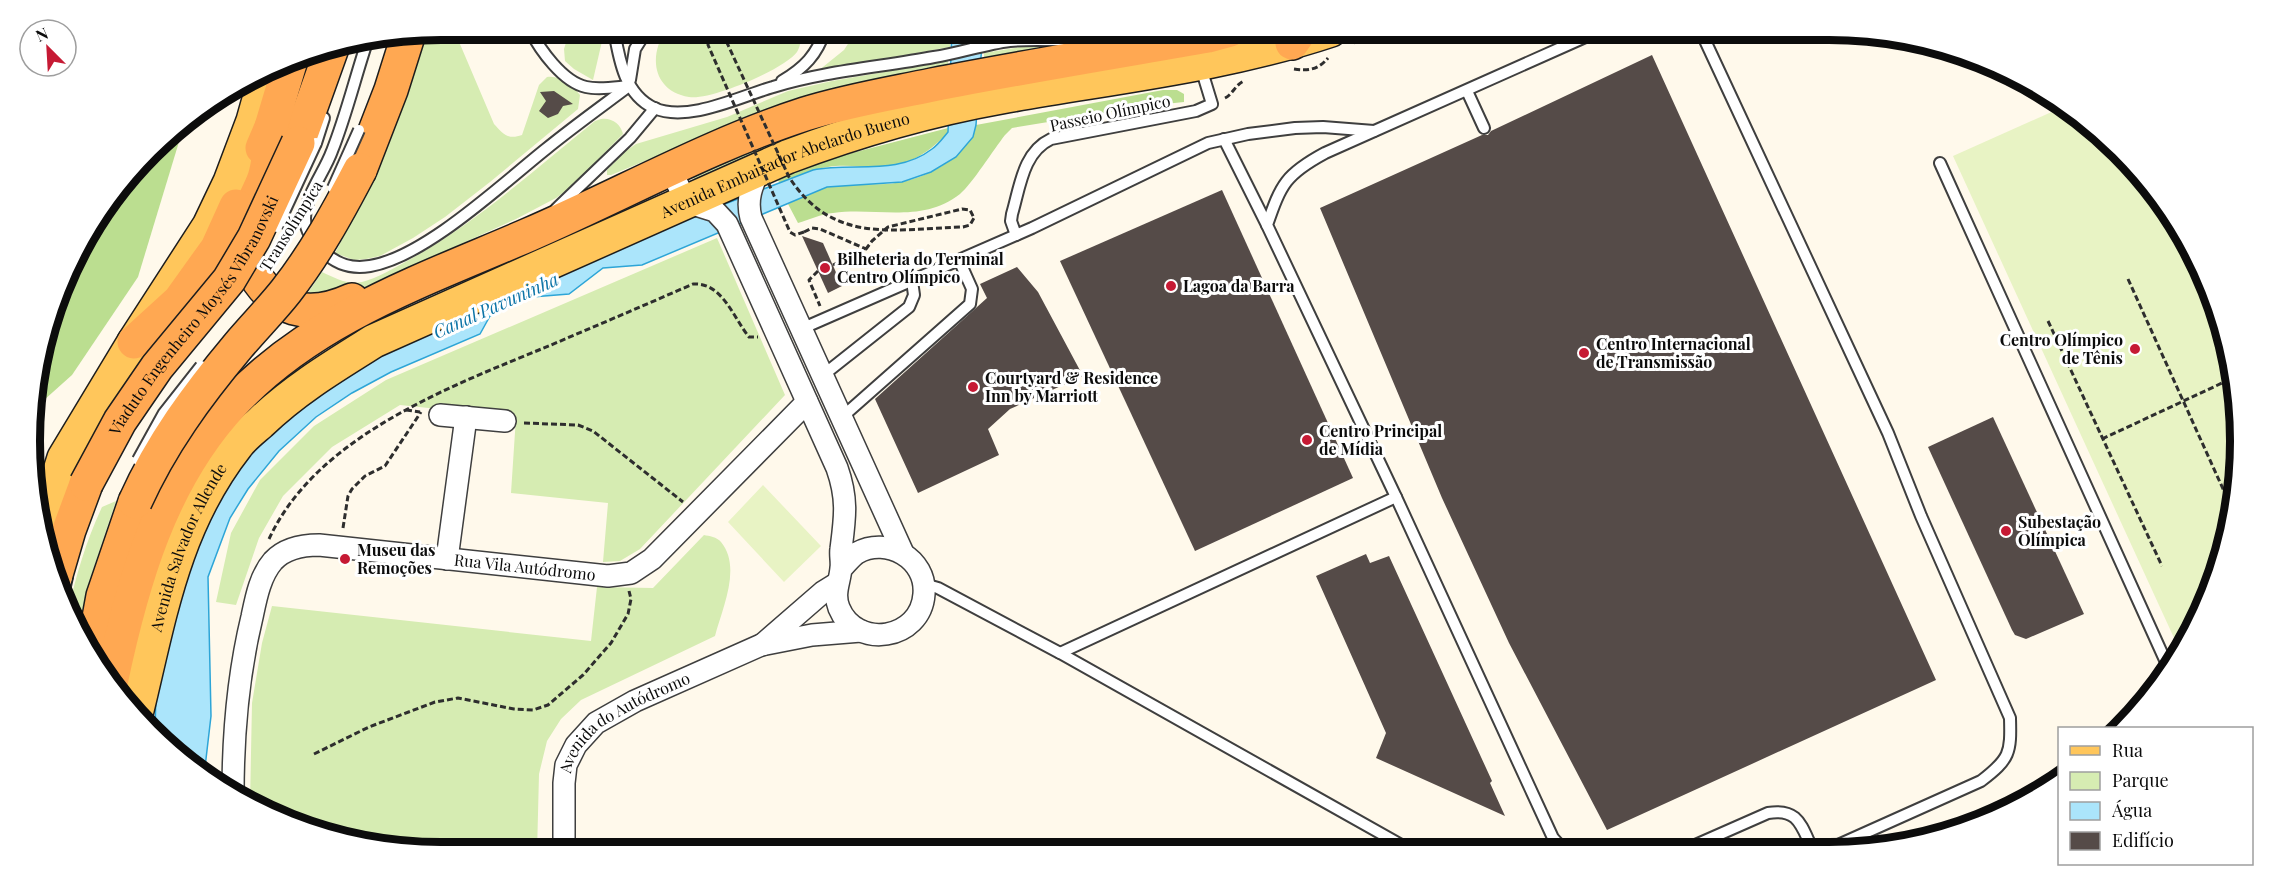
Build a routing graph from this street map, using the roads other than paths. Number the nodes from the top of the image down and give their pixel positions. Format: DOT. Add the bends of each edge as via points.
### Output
graph roads {
  1 [pos="536,40"];
  2 [pos="616,40"];
  3 [pos="641,40"];
  4 [pos="822,40"];
  5 [pos="1110,40"];
  6 [pos="1185,40"];
  7 [pos="1285,40"];
  8 [pos="1579,40"];
  9 [pos="1705,40"];
  10 [pos="406,42"];
  11 [pos="364,48"];
  12 [pos="328,57"];
  13 [pos="1200,64"];
  14 [pos="291,70"];
  15 [pos="1005,70"];
  16 [pos="264,82"];
  17 [pos="938,84"];
  18 [pos="630,86"];
  19 [pos="771,87"];
  20 [pos="1467,91"];
  21 [pos="655,108"];
  22 [pos="326,111"];
  23 [pos="361,125"];
  24 [pos="1484,128"];
  25 [pos="1377,131"];
  26 [pos="295,138"];
  27 [pos="1224,140"];
  28 [pos="1940,163"];
  29 [pos="671,170"];
  30 [pos="755,181"];
  31 [pos="328,200"];
  32 [pos="698,206"];
  33 [pos="316,219"];
  34 [pos="1267,225"];
  35 [pos="273,234"];
  36 [pos="530,234"];
  37 [pos="1016,236"];
  38 [pos="304,239"];
  39 [pos="959,260"];
  40 [pos="255,262"];
  41 [pos="912,281"];
  42 [pos="416,283"];
  43 [pos="271,286"];
  44 [pos="257,302"];
  45 [pos="801,330"];
  46 [pos="134,342"];
  47 [pos="209,358"];
  48 [pos="177,361"];
  49 [pos="822,376"];
  50 [pos="807,402"];
  51 [pos="278,405"];
  52 [pos="430,413"];
  53 [pos="465,417"];
  54 [pos="841,418"];
  55 [pos="505,422"];
  56 [pos="134,468"];
  57 [pos="1396,496"];
  58 [pos="47,512"];
  59 [pos="903,553"];
  60 [pos="447,558"];
  61 [pos="63,571"];
  62 [pos="839,577"];
  63 [pos="924,584"];
  64 [pos="861,631"];
  65 [pos="94,643"];
  66 [pos="761,645"];
  67 [pos="1060,653"];
  68 [pos="2165,660"];
  69 [pos="113,672"];
  70 [pos="138,704"];
  71 [pos="233,784"];
  72 [pos="564,842"];
  73 [pos="1396,842"];
  74 [pos="1556,842"];
  75 [pos="1702,842"];
  76 [pos="1809,842"];
  77 [pos="1845,842"];
  1 -- 18 [label="lane" via="557,68 581,86"];
  2 -- 18 [label="lane"];
  3 -- 18 [label="lane" via="631,64"];
  4 -- 19 [label="lane" via="801,69"];
  5 -- 15 [label="lane"];
  6 -- 15 [label="highway, Avenida Embaixador Abelardo Bueno"];
  7 -- 13 [label="main road, Avenida Embaixador Abelardo Bueno"];
  8 -- 20 [label="lane"];
  9 -- 77 [label="lane" via="1888,433 2010,718 2007,758 1981,781"];
  10 -- 65 [label="highway, bridge" via="360,170 334,219 286,291 194,400 151,466 103,596"];
  11 -- 18 [label="lane" via="332,151 305,216 309,236 332,259 352,266 368,267 388,261 452,225 566,132"];
  12 -- 26 [label="highway"];
  13 -- 15 [label="main road, Avenida Embaixador Abelardo Bueno"];
  13 -- 37 [label="lane, Passeio Olímpico" via="1212,104 1196,111 1051,139 1038,147 1027,163 1011,221"];
  14 -- 26 [label="highway"];
  15 -- 17 [label="highway, Avenida Embaixador Abelardo Bueno"];
  16 -- 46 [label="main road" via="231,182 209,226"];
  17 -- 19 [label="lane" via="810,77"];
  17 -- 29 [label="highway, Avenida Embaixador Abelardo Bueno" via="809,113 739,138"];
  17 -- 30 [label="main road, Avenida Embaixador Abelardo Bueno"];
  18 -- 21 [label="lane"];
  19 -- 21 [label="lane" via="725,105 675,111"];
  20 -- 24 [label="lane"];
  20 -- 25 [label="lane"];
  21 -- 36 [label="lane" via="630,138"];
  22 -- 26 [label="lane, Transolímpica"];
  23 -- 31 [label="lane, Transolímpica, bridge"];
  25 -- 27 [label="lane" via="1323,127"];
  25 -- 34 [label="lane" via="1325,153 1292,174"];
  26 -- 35 [label="lane, Transolímpica, bridge"];
  26 -- 42 [label="highway" via="264,177 241,233 240,243 257,280 294,310 315,312 382,287"];
  26 -- 46 [label="highway" via="179,301"];
  26 -- 61 [label="highway, Viaduto Engenheiro Moysés Vibranovski, bridge" via="254,238 229,280 157,367 120,421 86,484 69,530"];
  27 -- 34 [label="lane"];
  27 -- 37 [label="lane" via="1188,151"];
  28 -- 68 [label="lane"];
  29 -- 32 [label="street"];
  29 -- 36 [label="highway, Avenida Embaixador Abelardo Bueno"];
  30 -- 32 [label="main road, Avenida Embaixador Abelardo Bueno"];
  30 -- 45 [label="street" via="749,211"];
  32 -- 50 [label="street" via="724,219"];
  32 -- 51 [label="main road, Avenida Embaixador Abelardo Bueno" via="374,341"];
  33 -- 38 [label="lane, Transolímpica"];
  34 -- 57 [label="lane"];
  36 -- 42 [label="highway, Avenida Embaixador Abelardo Bueno"];
  37 -- 39 [label="lane"];
  39 -- 41 [label="lane"];
  39 -- 54 [label="lane" via="972,289 970,304"];
  40 -- 48 [label="lane, Transolímpica"];
  41 -- 45 [label="lane"];
  41 -- 49 [label="lane" via="914,295 909,307"];
  42 -- 69 [label="highway" via="321,330 233,403 210,432 188,463 157,523 125,616"];
  43 -- 44 [label="lane, Transolímpica"];
  45 -- 49 [label="street"];
  46 -- 58 [label="main road" via="64,458"];
  47 -- 56 [label="lane, bridge" via="164,413"];
  49 -- 54 [label="street"];
  50 -- 60 [label="street, Rua Vila Autódromo" via="642,567 608,576"];
  50 -- 62 [label="street" via="845,495"];
  51 -- 70 [label="main road, Avenida Salvador Allende" via="238,444 202,496 176,553"];
  52 -- 53 [label="street"];
  53 -- 55 [label="street"];
  53 -- 60 [label="street"];
  54 -- 59 [label="street"];
  57 -- 67 [label="lane"];
  57 -- 74 [label="lane"];
  59 -- 62 [label="street" via="883,547 867,549 849,560"];
  59 -- 63 [label="street" via="915,564"];
  60 -- 71 [label="street, Rua Vila Autódromo" via="308,545 288,550 273,561 261,584 245,647 235,718"];
  62 -- 64 [label="street" via="839,609 847,622"];
  62 -- 66 [label="street"];
  63 -- 64 [label="street" via="920,611 907,626 889,635"];
  63 -- 67 [label="lane"];
  64 -- 66 [label="street"];
  66 -- 72 [label="street, Avenida do Autódromo" via="608,714 585,734 569,757 565,774"];
  67 -- 73 [label="lane"];
  75 -- 76 [label="lane" via="1768,813 1779,812 1796,818"];
}
